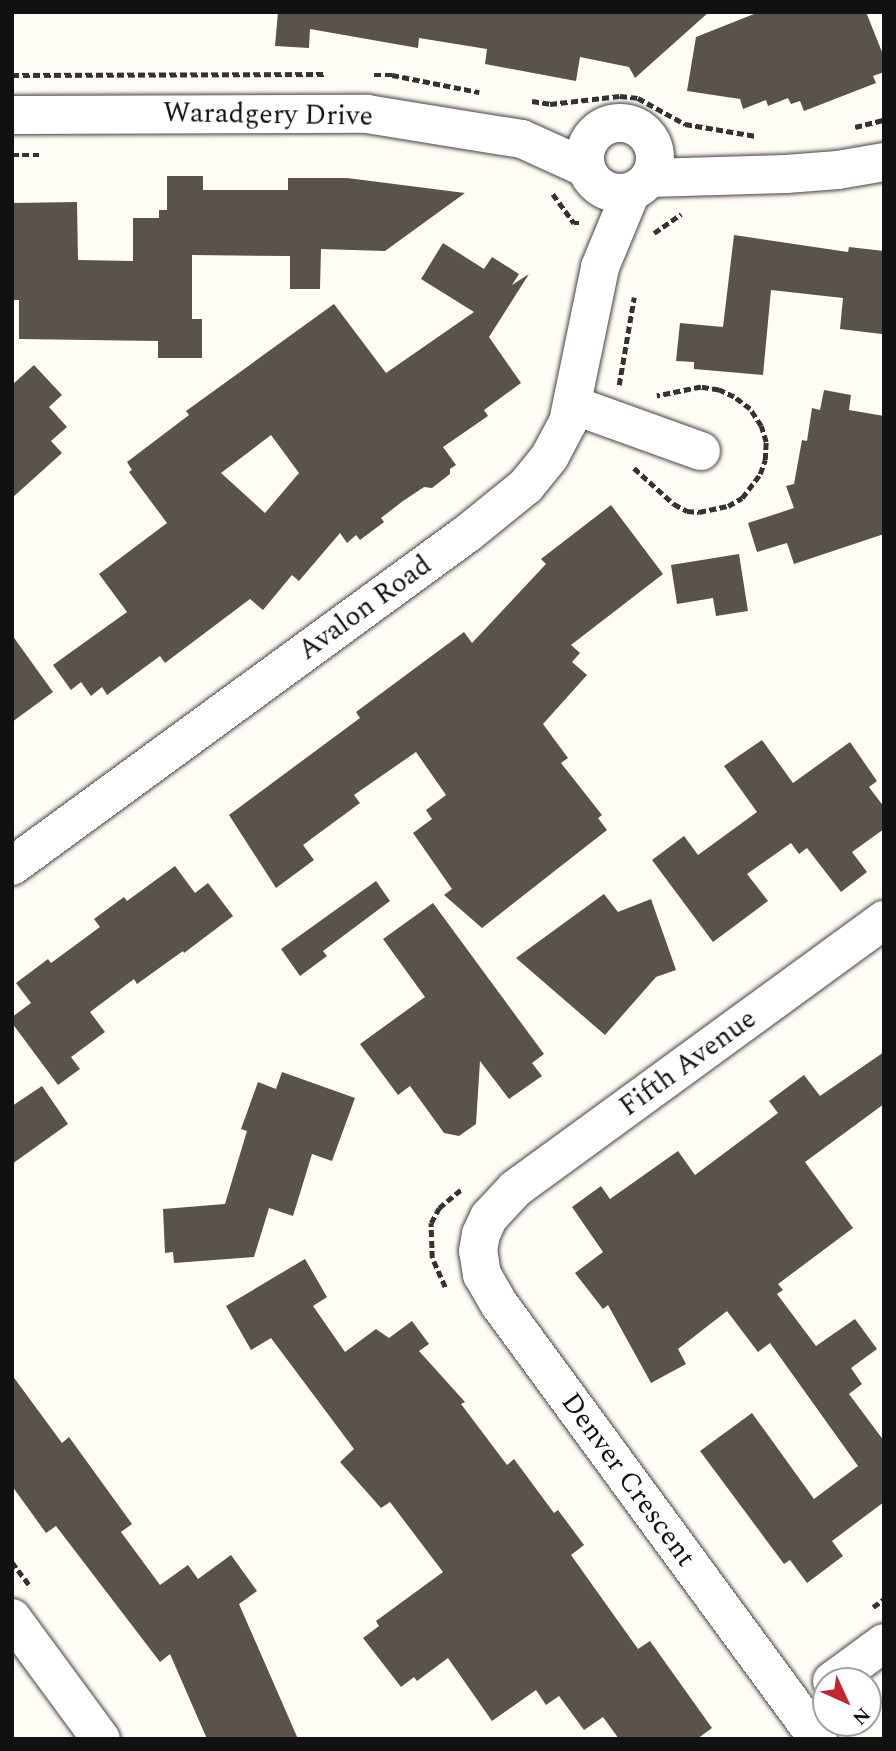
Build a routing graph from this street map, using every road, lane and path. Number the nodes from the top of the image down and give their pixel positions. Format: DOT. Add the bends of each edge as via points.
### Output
graph roads {
  1 [pos="12,115"];
  2 [pos="597,131"];
  3 [pos="522,139"];
  4 [pos="12,155"];
  5 [pos="53,155"];
  6 [pos="884,162"];
  7 [pos="623,173"];
  8 [pos="550,190"];
  9 [pos="692,206"];
  10 [pos="574,223"];
  11 [pos="587,225"];
  12 [pos="572,235"];
  13 [pos="644,239"];
  14 [pos="573,405"];
  15 [pos="701,451"];
  16 [pos="12,866"];
  17 [pos="884,920"];
  18 [pos="482,1196"];
  19 [pos="447,1289"];
  20 [pos="12,1618"];
  21 [pos="884,1643"];
  22 [pos="851,1667"];
  23 [pos="812,1695"];
  24 [pos="795,1707"];
  25 [pos="101,1739"];
  26 [pos="818,1739"];
  1 -- 3 [label="street, Waradgery Drive" via="368,114"];
  2 -- 3 [label="street, Waradgery Drive"];
  2 -- 7 [label="street, Avalon Road" via="586,148"];
  2 -- 7 [label="street, Waradgery Drive" via="606,125 639,127"];
  3 -- 7 [label="street, Waradgery Drive"];
  4 -- 5 [label="path"];
  6 -- 7 [label="street, Waradgery Drive" via="838,170"];
  7 -- 14 [label="street, Avalon Road"];
  8 -- 10 [label="path"];
  9 -- 13 [label="path"];
  10 -- 11 [label="path"];
  10 -- 12 [label="path"];
  14 -- 15 [label="street"];
  14 -- 16 [label="street, Avalon Road" via="550,456 508,503"];
  17 -- 18 [label="street, Fifth Avenue" via="515,1189"];
  18 -- 19 [label="path" via="439,1208 431,1223 432,1258"];
  18 -- 24 [label="street, Denver Crescent" via="478,1260 499,1304"];
  20 -- 25 [label="street"];
  21 -- 22 [label="street"];
  23 -- 24 [label="street"];
  24 -- 26 [label="street, Denver Crescent"];
}
